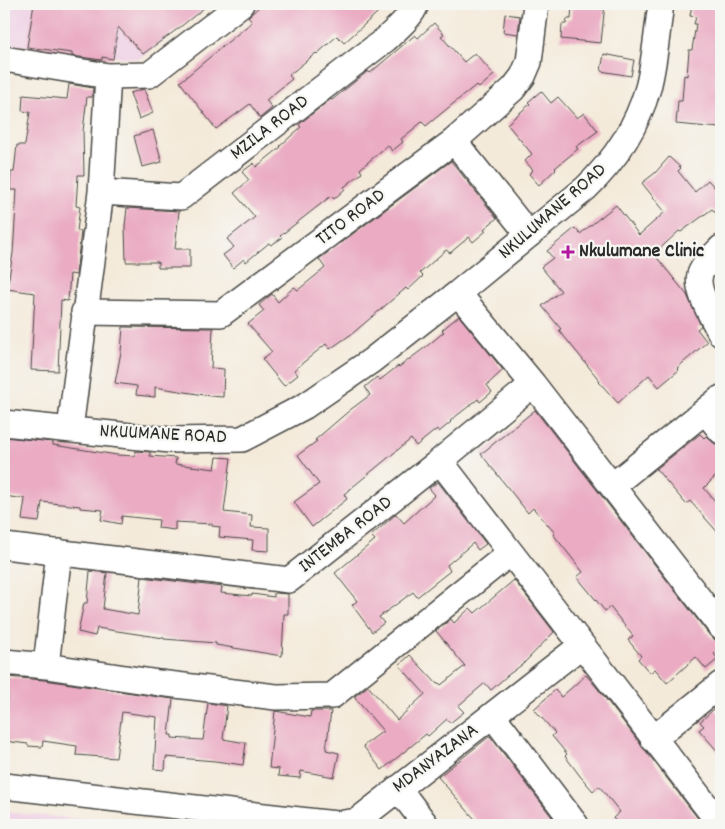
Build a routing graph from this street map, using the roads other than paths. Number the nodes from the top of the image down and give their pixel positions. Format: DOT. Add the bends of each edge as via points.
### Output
graph roads {
  1 [pos="241,4"];
  2 [pos="416,4"];
  3 [pos="536,4"];
  4 [pos="662,4"];
  5 [pos="4,59"];
  6 [pos="108,76"];
  7 [pos="454,141"];
  8 [pos="101,192"];
  9 [pos="530,235"];
  10 [pos="721,248"];
  11 [pos="458,293"];
  12 [pos="84,312"];
  13 [pos="721,334"];
  14 [pos="533,384"];
  15 [pos="713,404"];
  16 [pos="4,423"];
  17 [pos="70,429"];
  18 [pos="721,431"];
  19 [pos="440,461"];
  20 [pos="612,486"];
  21 [pos="4,546"];
  22 [pos="59,552"];
  23 [pos="510,553"];
  24 [pos="721,627"];
  25 [pos="582,645"];
  26 [pos="4,662"];
  27 [pos="46,666"];
  28 [pos="721,684"];
  29 [pos="493,716"];
  30 [pos="653,739"];
  31 [pos="4,786"];
  32 [pos="398,788"];
  33 [pos="426,825"];
  34 [pos="576,825"];
  35 [pos="721,825"];
  1 -- 6 [label="street" via="149,75"];
  2 -- 8 [label="street, MZILA ROAD" via="386,39 181,196"];
  3 -- 7 [label="street, TITO ROAD" via="529,62 523,76"];
  4 -- 9 [label="street, NKULUMANE ROAD" via="648,86 629,134 603,172"];
  5 -- 6 [label="street"];
  6 -- 8 [label="street"];
  7 -- 9 [label="street"];
  7 -- 12 [label="street, TITO ROAD" via="222,314"];
  8 -- 12 [label="street"];
  9 -- 11 [label="street, NKULUMANE ROAD"];
  10 -- 13 [label="street" via="705,265 698,282"];
  11 -- 14 [label="street"];
  11 -- 17 [label="street, NKUUMANE ROAD" via="371,361 305,406 242,439 170,440"];
  12 -- 17 [label="street"];
  14 -- 19 [label="street, INTEMBA ROAD"];
  14 -- 20 [label="street"];
  15 -- 18 [label="street"];
  15 -- 20 [label="street"];
  16 -- 17 [label="street, NKUUMANE ROAD"];
  19 -- 22 [label="street, INTEMBA ROAD" via="289,580"];
  19 -- 23 [label="street"];
  20 -- 24 [label="street"];
  21 -- 22 [label="street, INTEMBA ROAD"];
  22 -- 27 [label="street"];
  23 -- 25 [label="street"];
  23 -- 27 [label="street" via="332,696 276,697"];
  25 -- 29 [label="street, MDANYAZANA"];
  25 -- 30 [label="street"];
  26 -- 27 [label="street"];
  28 -- 30 [label="street"];
  29 -- 32 [label="street, MDANYAZANA"];
  29 -- 34 [label="street"];
  30 -- 35 [label="street"];
  31 -- 32 [label="street, MDANYAZANA" via="337,824 356,821"];
  32 -- 33 [label="street"];
}
